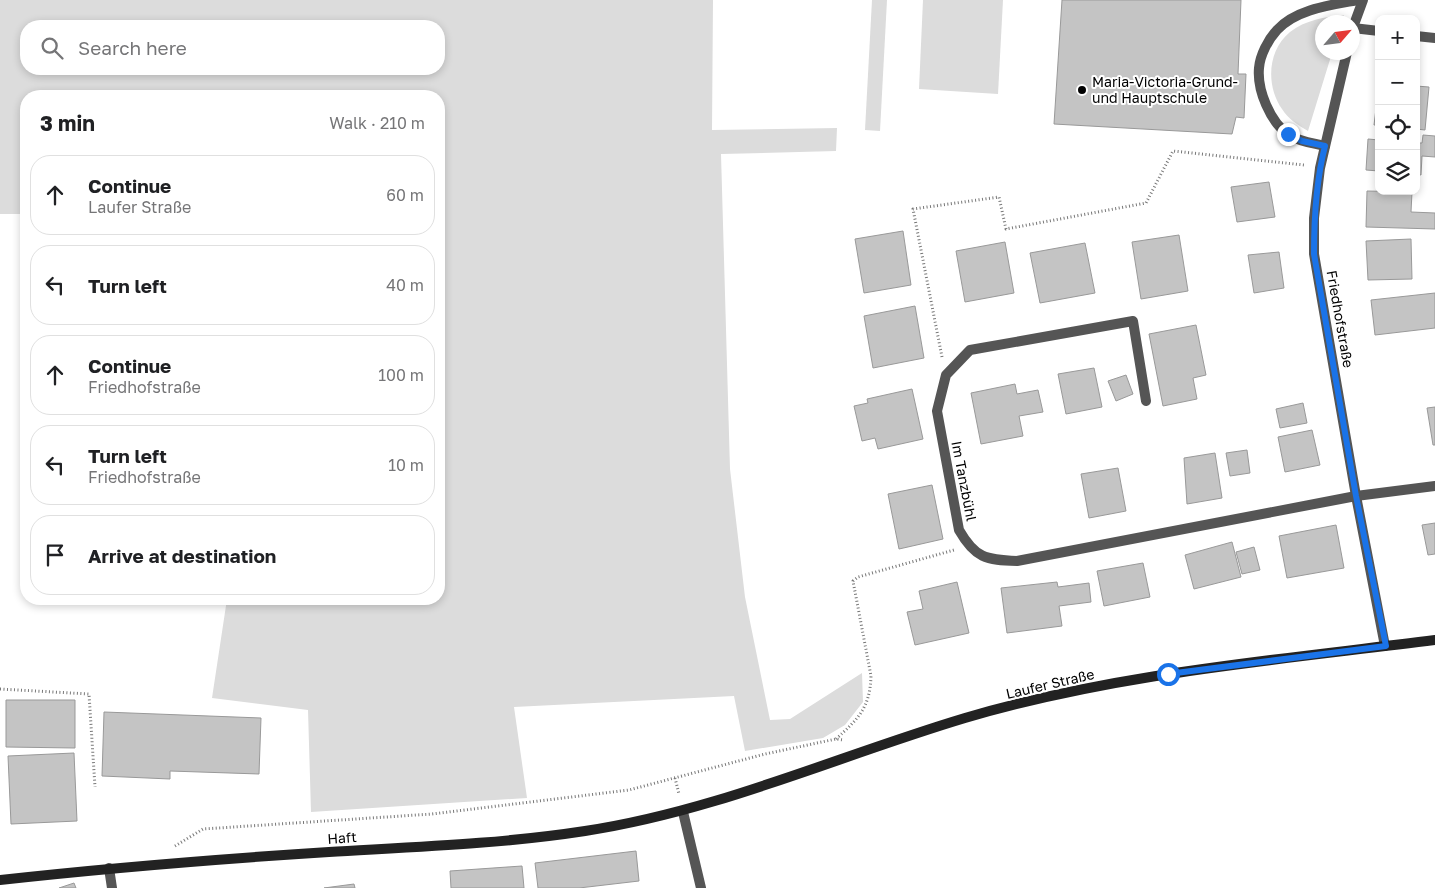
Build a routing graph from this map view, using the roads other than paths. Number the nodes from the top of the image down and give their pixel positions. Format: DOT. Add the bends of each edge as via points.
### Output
graph roads {
  1 [pos="1358,0"];
  2 [pos="1363,0"];
  3 [pos="1358,15"];
  4 [pos="1360,30"];
  5 [pos="1375,31"];
  6 [pos="1420,36"];
  7 [pos="1435,38"];
  8 [pos="1345,60"];
  9 [pos="1325,146"];
  10 [pos="1146,401"];
  11 [pos="1435,486"];
  12 [pos="1356,496"];
  13 [pos="1435,640"];
  14 [pos="1386,646"];
  15 [pos="684,812"];
  16 [pos="109,868"];
  17 [pos="0,880"];
  18 [pos="112,888"];
  19 [pos="701,888"];
  1 -- 9 [label="street" via="1295,17 1266,46 1259,68 1262,93 1273,118 1288,134"];
  2 -- 3 [label="street"];
  4 -- 5 [label="street"];
  6 -- 7 [label="street"];
  8 -- 9 [label="street, Friedhofstraße"];
  9 -- 12 [label="street, Friedhofstraße" via="1314,218 1314,254"];
  10 -- 12 [label="street, Im Tanzbühl" via="1133,321 970,350 946,375 937,411 959,530 969,546 990,560 1017,561"];
  11 -- 12 [label="street, Im Tanzbühl"];
  12 -- 14 [label="street, Friedhofstraße"];
  13 -- 14 [label="main road, Laufer Straße"];
  14 -- 15 [label="main road, Laufer Straße" via="1168,674 1074,690 966,718"];
  15 -- 16 [label="main road, Haft" via="585,831 481,842"];
  15 -- 19 [label="street"];
  16 -- 17 [label="main road, Haft"];
  16 -- 18 [label="street"];
}
